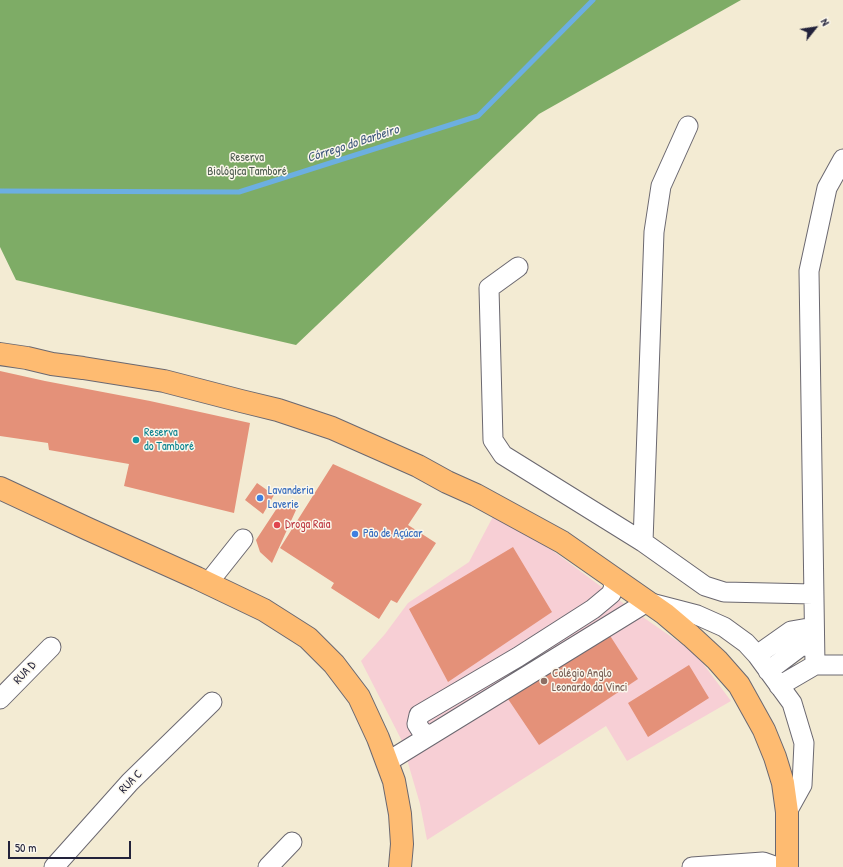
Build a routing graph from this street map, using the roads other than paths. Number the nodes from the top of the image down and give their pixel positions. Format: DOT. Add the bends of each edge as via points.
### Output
graph roads {
  1 [pos="688,126"];
  2 [pos="843,159"];
  3 [pos="518,267"];
  4 [pos="0,354"];
  5 [pos="0,488"];
  6 [pos="243,539"];
  7 [pos="643,542"];
  8 [pos="612,578"];
  9 [pos="208,583"];
  10 [pos="813,594"];
  11 [pos="647,602"];
  12 [pos="814,646"];
  13 [pos="51,647"];
  14 [pos="757,655"];
  15 [pos="843,665"];
  16 [pos="773,678"];
  17 [pos="0,699"];
  18 [pos="212,702"];
  19 [pos="430,735"];
  20 [pos="387,762"];
  21 [pos="787,812"];
  22 [pos="292,842"];
  23 [pos="54,867"];
  24 [pos="268,867"];
  25 [pos="400,867"];
  26 [pos="692,867"];
  27 [pos="777,867"];
  28 [pos="787,867"];
  1 -- 7 [label="street" via="661,186 654,232"];
  2 -- 10 [label="street" via="827,188 809,271"];
  3 -- 7 [label="street" via="489,288 493,440 503,455"];
  4 -- 8 [label="main road" via="164,381 278,410 332,428 476,495 562,542"];
  5 -- 9 [label="main road"];
  6 -- 9 [label="street"];
  7 -- 10 [label="street" via="705,586 724,592"];
  8 -- 11 [label="main road"];
  8 -- 19 [label="street" via="614,587 611,594 593,609 419,715 417,724 422,732"];
  9 -- 20 [label="main road" via="264,610 308,638 334,664 358,698"];
  10 -- 12 [label="street"];
  11 -- 14 [label="street" via="697,615 724,627 746,643"];
  11 -- 19 [label="street"];
  11 -- 21 [label="main road" via="691,636 717,660 739,686 764,730 775,757 783,783"];
  12 -- 14 [label="street" via="791,631"];
  12 -- 15 [label="street"];
  12 -- 16 [label="street" via="800,646"];
  13 -- 17 [label="street, RUA D"];
  14 -- 16 [label="street"];
  16 -- 21 [label="street" via="792,704 804,743 802,784"];
  18 -- 23 [label="street, RUA C" via="130,782"];
  19 -- 20 [label="street"];
  20 -- 25 [label="main road" via="394,781 400,814"];
  21 -- 28 [label="main road"];
  22 -- 24 [label="street"];
  26 -- 27 [label="street" via="763,862"];
}
